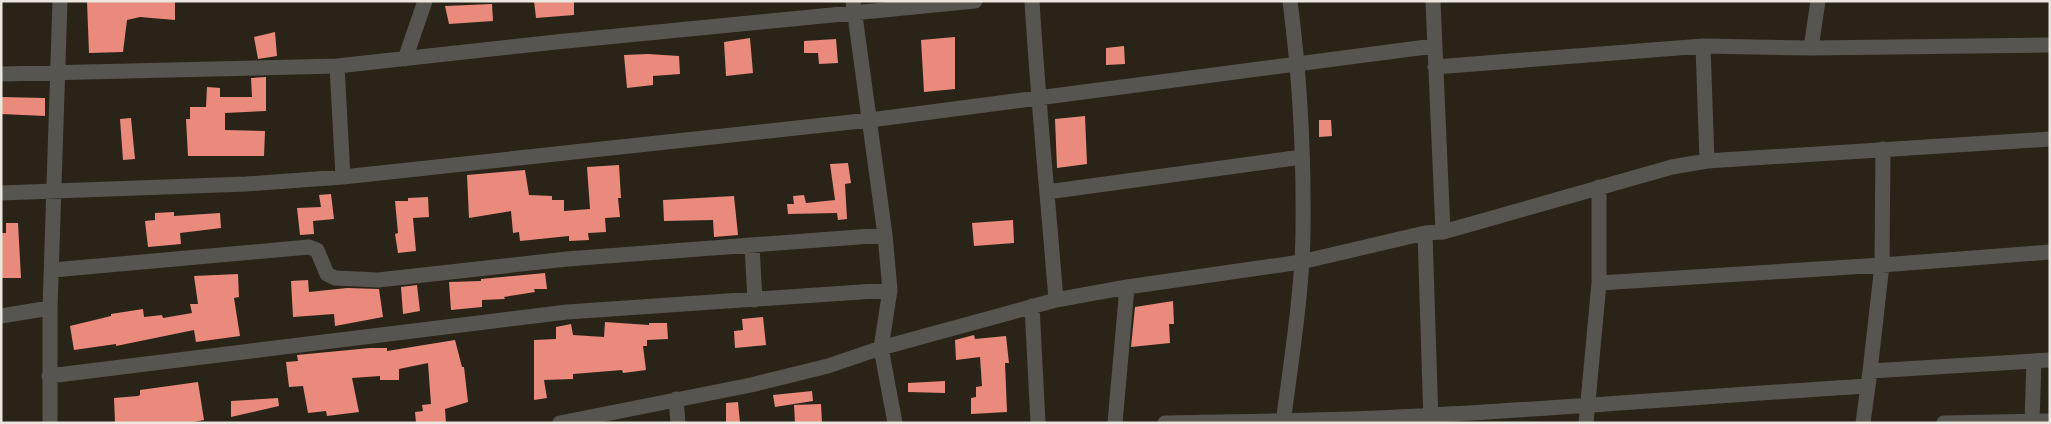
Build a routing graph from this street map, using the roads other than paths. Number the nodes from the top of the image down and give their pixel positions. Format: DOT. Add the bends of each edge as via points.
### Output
graph roads {
  1 [pos="60,1"];
  2 [pos="425,1"];
  3 [pos="975,1"];
  4 [pos="1032,1"];
  5 [pos="1290,1"];
  6 [pos="1433,1"];
  7 [pos="1818,1"];
  8 [pos="854,7"];
  9 [pos="2050,45"];
  10 [pos="1434,46"];
  11 [pos="1703,46"];
  12 [pos="1811,48"];
  13 [pos="405,59"];
  14 [pos="1298,63"];
  15 [pos="338,66"];
  16 [pos="1435,67"];
  17 [pos="1,74"];
  18 [pos="58,74"];
  19 [pos="1037,99"];
  20 [pos="870,120"];
  21 [pos="2050,139"];
  22 [pos="1883,149"];
  23 [pos="1302,157"];
  24 [pos="1707,161"];
  25 [pos="343,177"];
  26 [pos="1599,187"];
  27 [pos="54,192"];
  28 [pos="1047,192"];
  29 [pos="1,193"];
  30 [pos="1443,232"];
  31 [pos="1425,233"];
  32 [pos="885,235"];
  33 [pos="752,246"];
  34 [pos="2050,252"];
  35 [pos="1301,262"];
  36 [pos="1882,265"];
  37 [pos="53,270"];
  38 [pos="1598,283"];
  39 [pos="1126,287"];
  40 [pos="890,290"];
  41 [pos="755,300"];
  42 [pos="1056,300"];
  43 [pos="1032,306"];
  44 [pos="50,308"];
  45 [pos="1,316"];
  46 [pos="881,348"];
  47 [pos="2050,360"];
  48 [pos="2034,361"];
  49 [pos="49,376"];
  50 [pos="1869,378"];
  51 [pos="676,399"];
  52 [pos="1587,406"];
  53 [pos="1432,419"];
  54 [pos="576,421"];
  55 [pos="2032,421"];
  56 [pos="2050,421"];
  57 [pos="1283,422"];
  58 [pos="1972,422"];
  59 [pos="50,423"];
  60 [pos="560,423"];
  61 [pos="678,423"];
  62 [pos="895,423"];
  63 [pos="1038,423"];
  64 [pos="1115,423"];
  65 [pos="1165,423"];
  66 [pos="1586,423"];
  67 [pos="1864,423"];
  68 [pos="1944,423"];
  1 -- 18 [label="street"];
  2 -- 13 [label="street"];
  3 -- 8 [label="street"];
  4 -- 19 [label="street"];
  5 -- 14 [label="street"];
  6 -- 10 [label="street"];
  7 -- 12 [label="street"];
  8 -- 13 [label="street"];
  8 -- 20 [label="street"];
  9 -- 12 [label="street"];
  10 -- 14 [label="street"];
  10 -- 16 [label="street"];
  11 -- 12 [label="street"];
  11 -- 16 [label="street"];
  11 -- 24 [label="street"];
  13 -- 15 [label="street"];
  14 -- 19 [label="street"];
  14 -- 23 [label="street"];
  15 -- 18 [label="street"];
  15 -- 25 [label="street"];
  16 -- 30 [label="street"];
  17 -- 18 [label="street"];
  18 -- 27 [label="street"];
  19 -- 20 [label="street"];
  19 -- 28 [label="street"];
  20 -- 25 [label="street"];
  20 -- 32 [label="street"];
  21 -- 22 [label="street"];
  22 -- 24 [label="street"];
  22 -- 36 [label="street"];
  23 -- 28 [label="street"];
  23 -- 35 [label="street"];
  24 -- 26 [label="street"];
  25 -- 27 [label="street"];
  26 -- 30 [label="street"];
  26 -- 38 [label="street"];
  27 -- 29 [label="street"];
  27 -- 37 [label="street"];
  28 -- 42 [label="street"];
  30 -- 31 [label="street"];
  31 -- 35 [label="street"];
  31 -- 53 [label="street"];
  32 -- 33 [label="street"];
  32 -- 40 [label="street"];
  33 -- 37 [label="street" via="567,259 378,280 335,278 327,274 317,250 310,247"];
  33 -- 41 [label="street"];
  34 -- 36 [label="street"];
  35 -- 39 [label="street"];
  35 -- 57 [label="street"];
  36 -- 38 [label="street"];
  36 -- 50 [label="street"];
  37 -- 44 [label="street"];
  38 -- 52 [label="street"];
  39 -- 42 [label="street"];
  39 -- 64 [label="street"];
  40 -- 41 [label="street"];
  40 -- 46 [label="street"];
  41 -- 49 [label="street" via="566,312"];
  42 -- 43 [label="street"];
  43 -- 46 [label="street"];
  43 -- 63 [label="street"];
  44 -- 45 [label="street"];
  44 -- 49 [label="street"];
  46 -- 51 [label="street" via="828,366"];
  46 -- 62 [label="street"];
  47 -- 48 [label="street"];
  48 -- 50 [label="street"];
  48 -- 55 [label="street"];
  49 -- 59 [label="street"];
  50 -- 52 [label="street"];
  50 -- 67 [label="street"];
  51 -- 54 [label="street"];
  51 -- 61 [label="street"];
  52 -- 53 [label="street"];
  52 -- 66 [label="street"];
  53 -- 57 [label="street"];
  54 -- 60 [label="street"];
  55 -- 56 [label="street"];
  55 -- 58 [label="street"];
  57 -- 65 [label="street"];
  58 -- 68 [label="street"];
}
